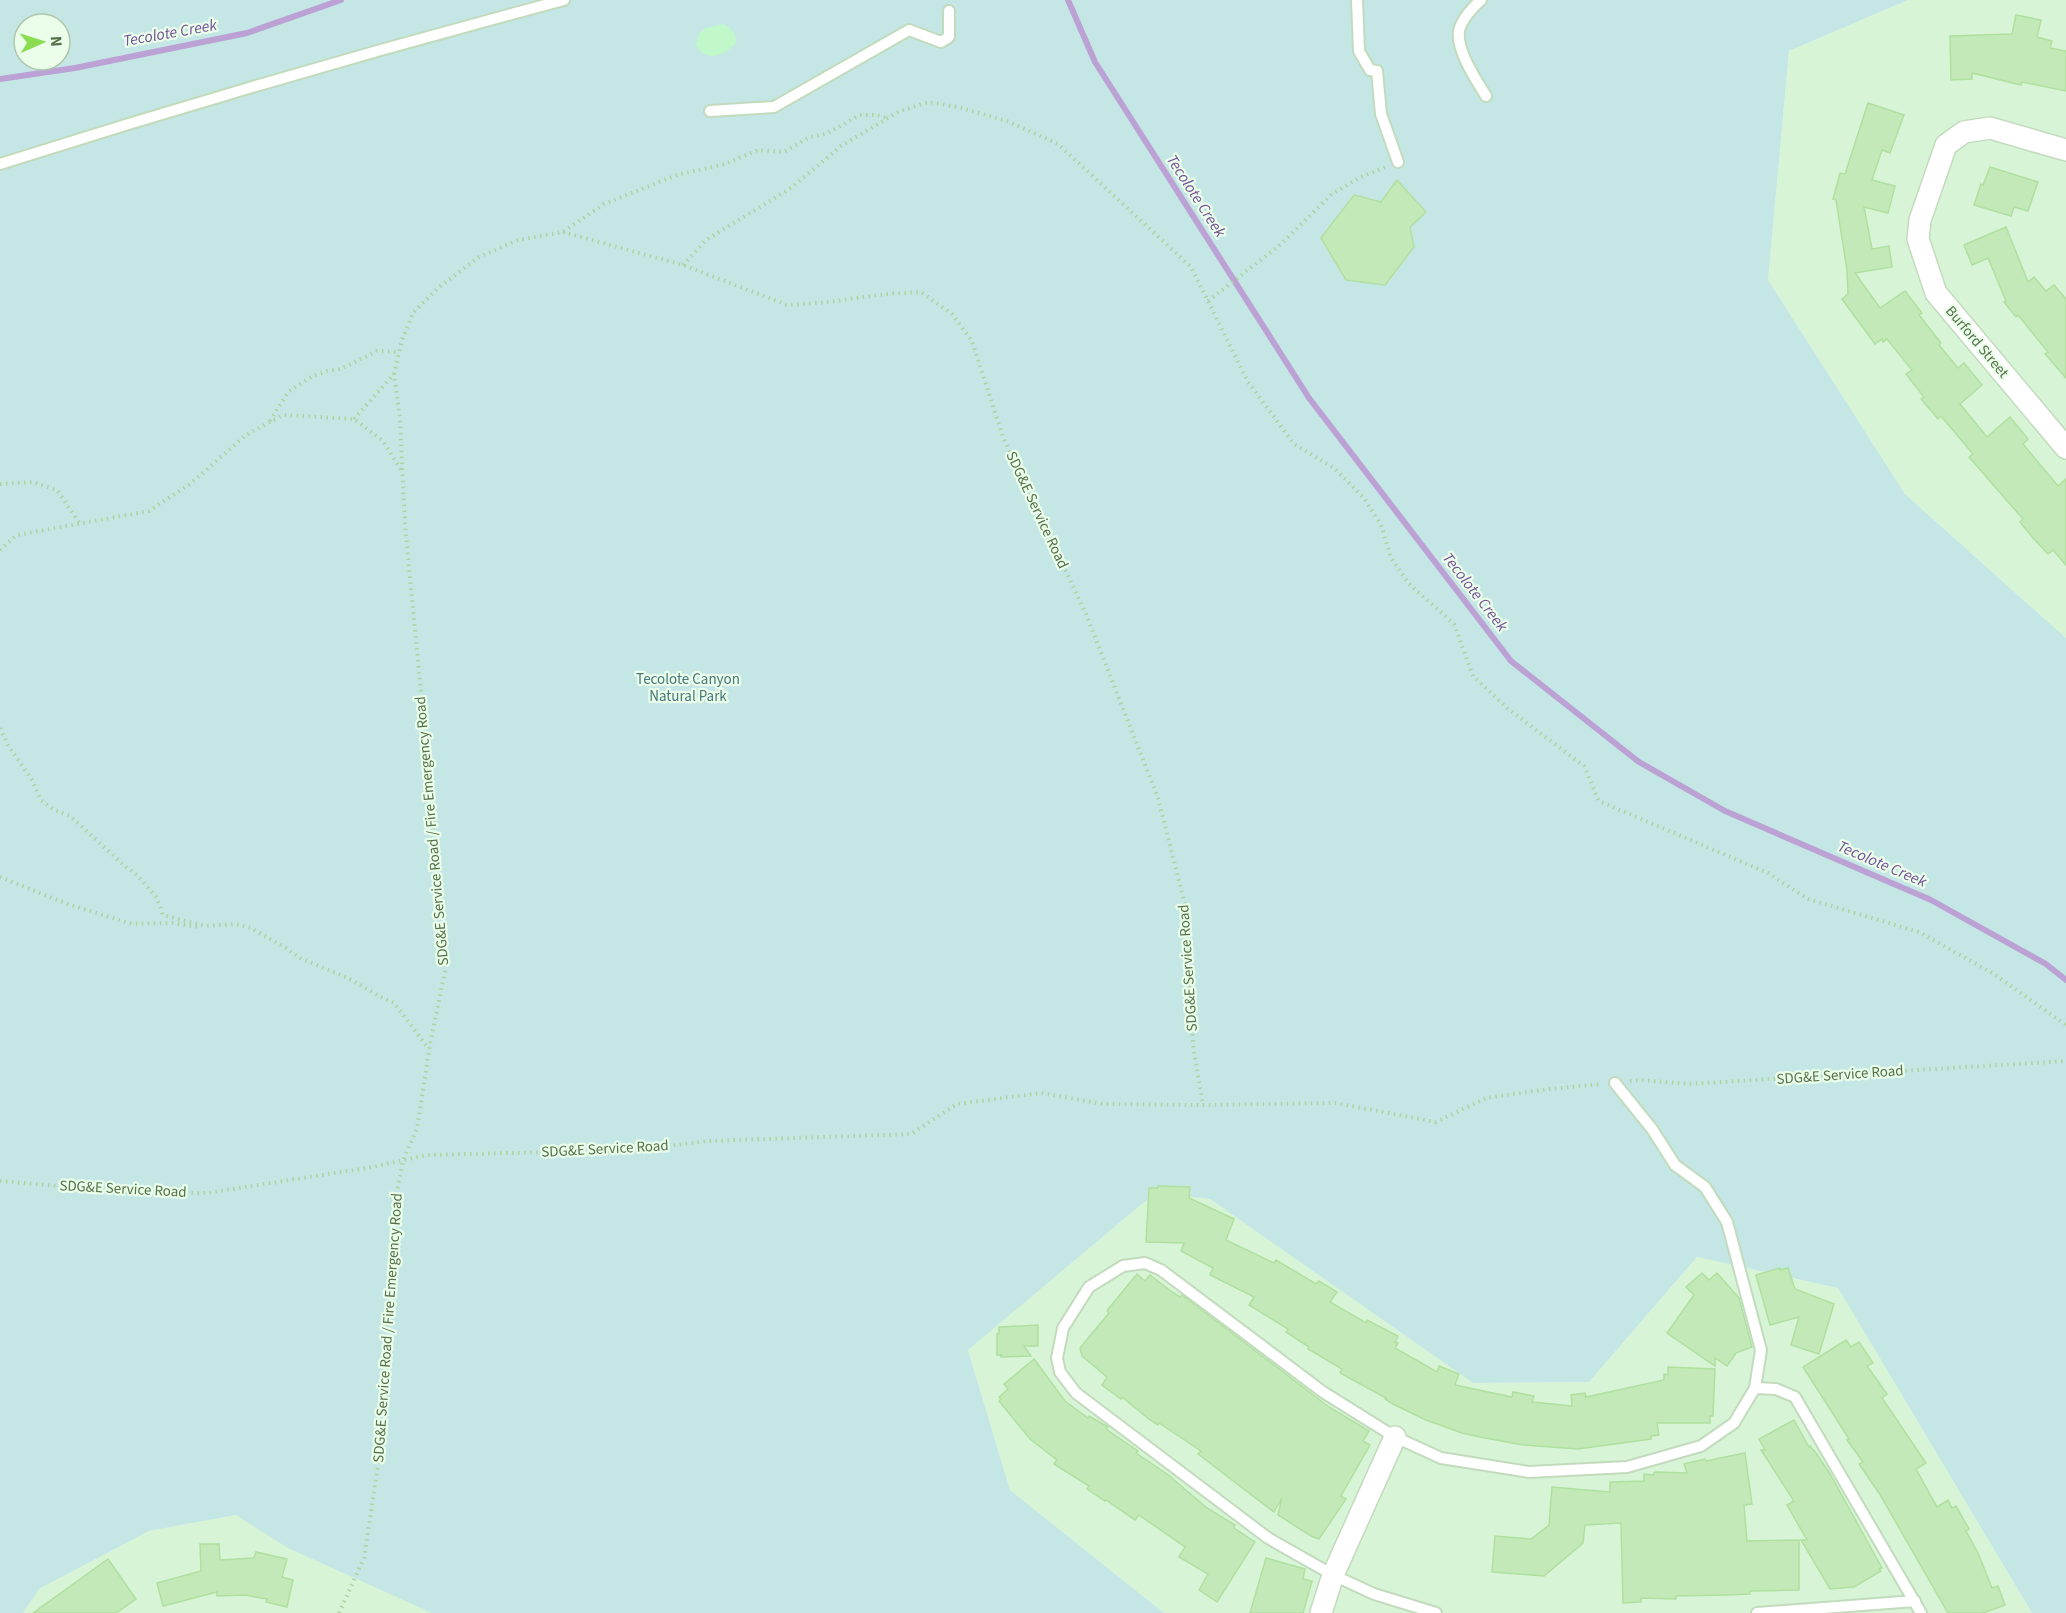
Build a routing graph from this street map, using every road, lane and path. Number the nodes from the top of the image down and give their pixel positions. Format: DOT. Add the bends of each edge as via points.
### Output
graph roads {
  1 [pos="564,0"];
  2 [pos="1358,0"];
  3 [pos="1481,0"];
  4 [pos="949,11"];
  5 [pos="1486,96"];
  6 [pos="710,111"];
  7 [pos="887,118"];
  8 [pos="2066,150"];
  9 [pos="1398,162"];
  10 [pos="0,164"];
  11 [pos="563,232"];
  12 [pos="683,265"];
  13 [pos="1208,302"];
  14 [pos="399,352"];
  15 [pos="394,374"];
  16 [pos="354,419"];
  17 [pos="269,423"];
  18 [pos="2066,448"];
  19 [pos="402,471"];
  20 [pos="0,484"];
  21 [pos="80,524"];
  22 [pos="0,550"];
  23 [pos="0,728"];
  24 [pos="0,877"];
  25 [pos="205,926"];
  26 [pos="2066,1025"];
  27 [pos="429,1049"];
  28 [pos="2066,1060"];
  29 [pos="1615,1083"];
  30 [pos="1203,1105"];
  31 [pos="403,1160"];
  32 [pos="0,1181"];
  33 [pos="1755,1388"];
  34 [pos="1395,1437"];
  35 [pos="1333,1575"];
  36 [pos="1915,1601"];
  37 [pos="339,1613"];
  38 [pos="1322,1613"];
  39 [pos="1436,1613"];
  40 [pos="1757,1613"];
  41 [pos="1921,1613"];
  1 -- 10 [label="lane"];
  2 -- 9 [label="lane" via="1359,51 1370,70 1377,72 1381,114"];
  3 -- 5 [label="lane" via="1458,32 1467,65"];
  4 -- 6 [label="lane" via="949,37 941,42 909,30 774,107"];
  7 -- 11 [label="path" via="860,115 784,152 758,150 725,164 677,175 604,204"];
  7 -- 12 [label="path" via="841,146 791,188 706,240"];
  7 -- 13 [label="path" via="929,102 1007,121 1058,144 1191,267"];
  8 -- 18 [label="street, Burford Street" via="1989,128 1964,132 1946,146 1920,220 1918,239 1936,293"];
  9 -- 13 [label="path" via="1332,194 1280,245"];
  11 -- 12 [label="path, SDG&E Service Road"];
  11 -- 14 [label="path" via="518,240 479,257 413,313"];
  12 -- 30 [label="path, SDG&E Service Road" via="787,305 921,292 952,314 972,341 1003,438 1086,614 1158,798 1187,912 1193,1046"];
  13 -- 26 [label="path" via="1248,382 1294,444 1334,468 1364,498 1381,525 1391,558 1409,584 1454,624 1473,676 1507,708 1584,766 1599,801 1768,873 1808,899 1919,932 1994,974"];
  14 -- 15 [label="path"];
  14 -- 17 [label="path" via="377,351 341,369 311,377 288,392"];
  15 -- 16 [label="path"];
  15 -- 19 [label="path, SDG&E Service Road / Fire Emergency Road"];
  16 -- 17 [label="path" via="283,415"];
  16 -- 19 [label="path" via="383,441"];
  17 -- 21 [label="path" via="246,435 190,484 149,512"];
  19 -- 27 [label="path, SDG&E Service Road / Fire Emergency Road" via="445,971"];
  20 -- 21 [label="path" via="33,482 57,490"];
  21 -- 22 [label="path" via="17,536"];
  23 -- 25 [label="path" via="41,800 70,816 137,875 158,898 163,915"];
  24 -- 25 [label="path" via="132,924"];
  25 -- 27 [label="path" via="236,924 251,928 300,958 394,1002"];
  27 -- 31 [label="path, SDG&E Service Road / Fire Emergency Road" via="417,1129"];
  28 -- 29 [label="path, SDG&E Service Road" via="1689,1084 1641,1080"];
  29 -- 30 [label="path, SDG&E Service Road" via="1486,1098 1436,1122 1335,1103"];
  29 -- 33 [label="lane" via="1652,1128 1675,1165 1705,1187 1727,1222 1761,1350"];
  30 -- 31 [label="path, SDG&E Service Road" via="1103,1104 1041,1093 957,1104 911,1134 708,1141 637,1150 426,1155"];
  31 -- 32 [label="path, SDG&E Service Road" via="207,1193 138,1193"];
  31 -- 37 [label="path, SDG&E Service Road / Fire Emergency Road" via="396,1203 378,1466 364,1558"];
  33 -- 34 [label="lane" via="1734,1423 1701,1446 1627,1467 1529,1472 1441,1458"];
  33 -- 36 [label="lane" via="1776,1389 1795,1397"];
  34 -- 35 [label="street"];
  34 -- 35 [label="lane" via="1323,1392 1161,1270 1145,1263 1123,1266 1089,1287 1063,1328 1057,1358 1060,1372 1076,1393 1268,1538"];
  35 -- 38 [label="street"];
  35 -- 39 [label="lane" via="1374,1594"];
  36 -- 40 [label="lane"];
  36 -- 41 [label="lane"];
}
